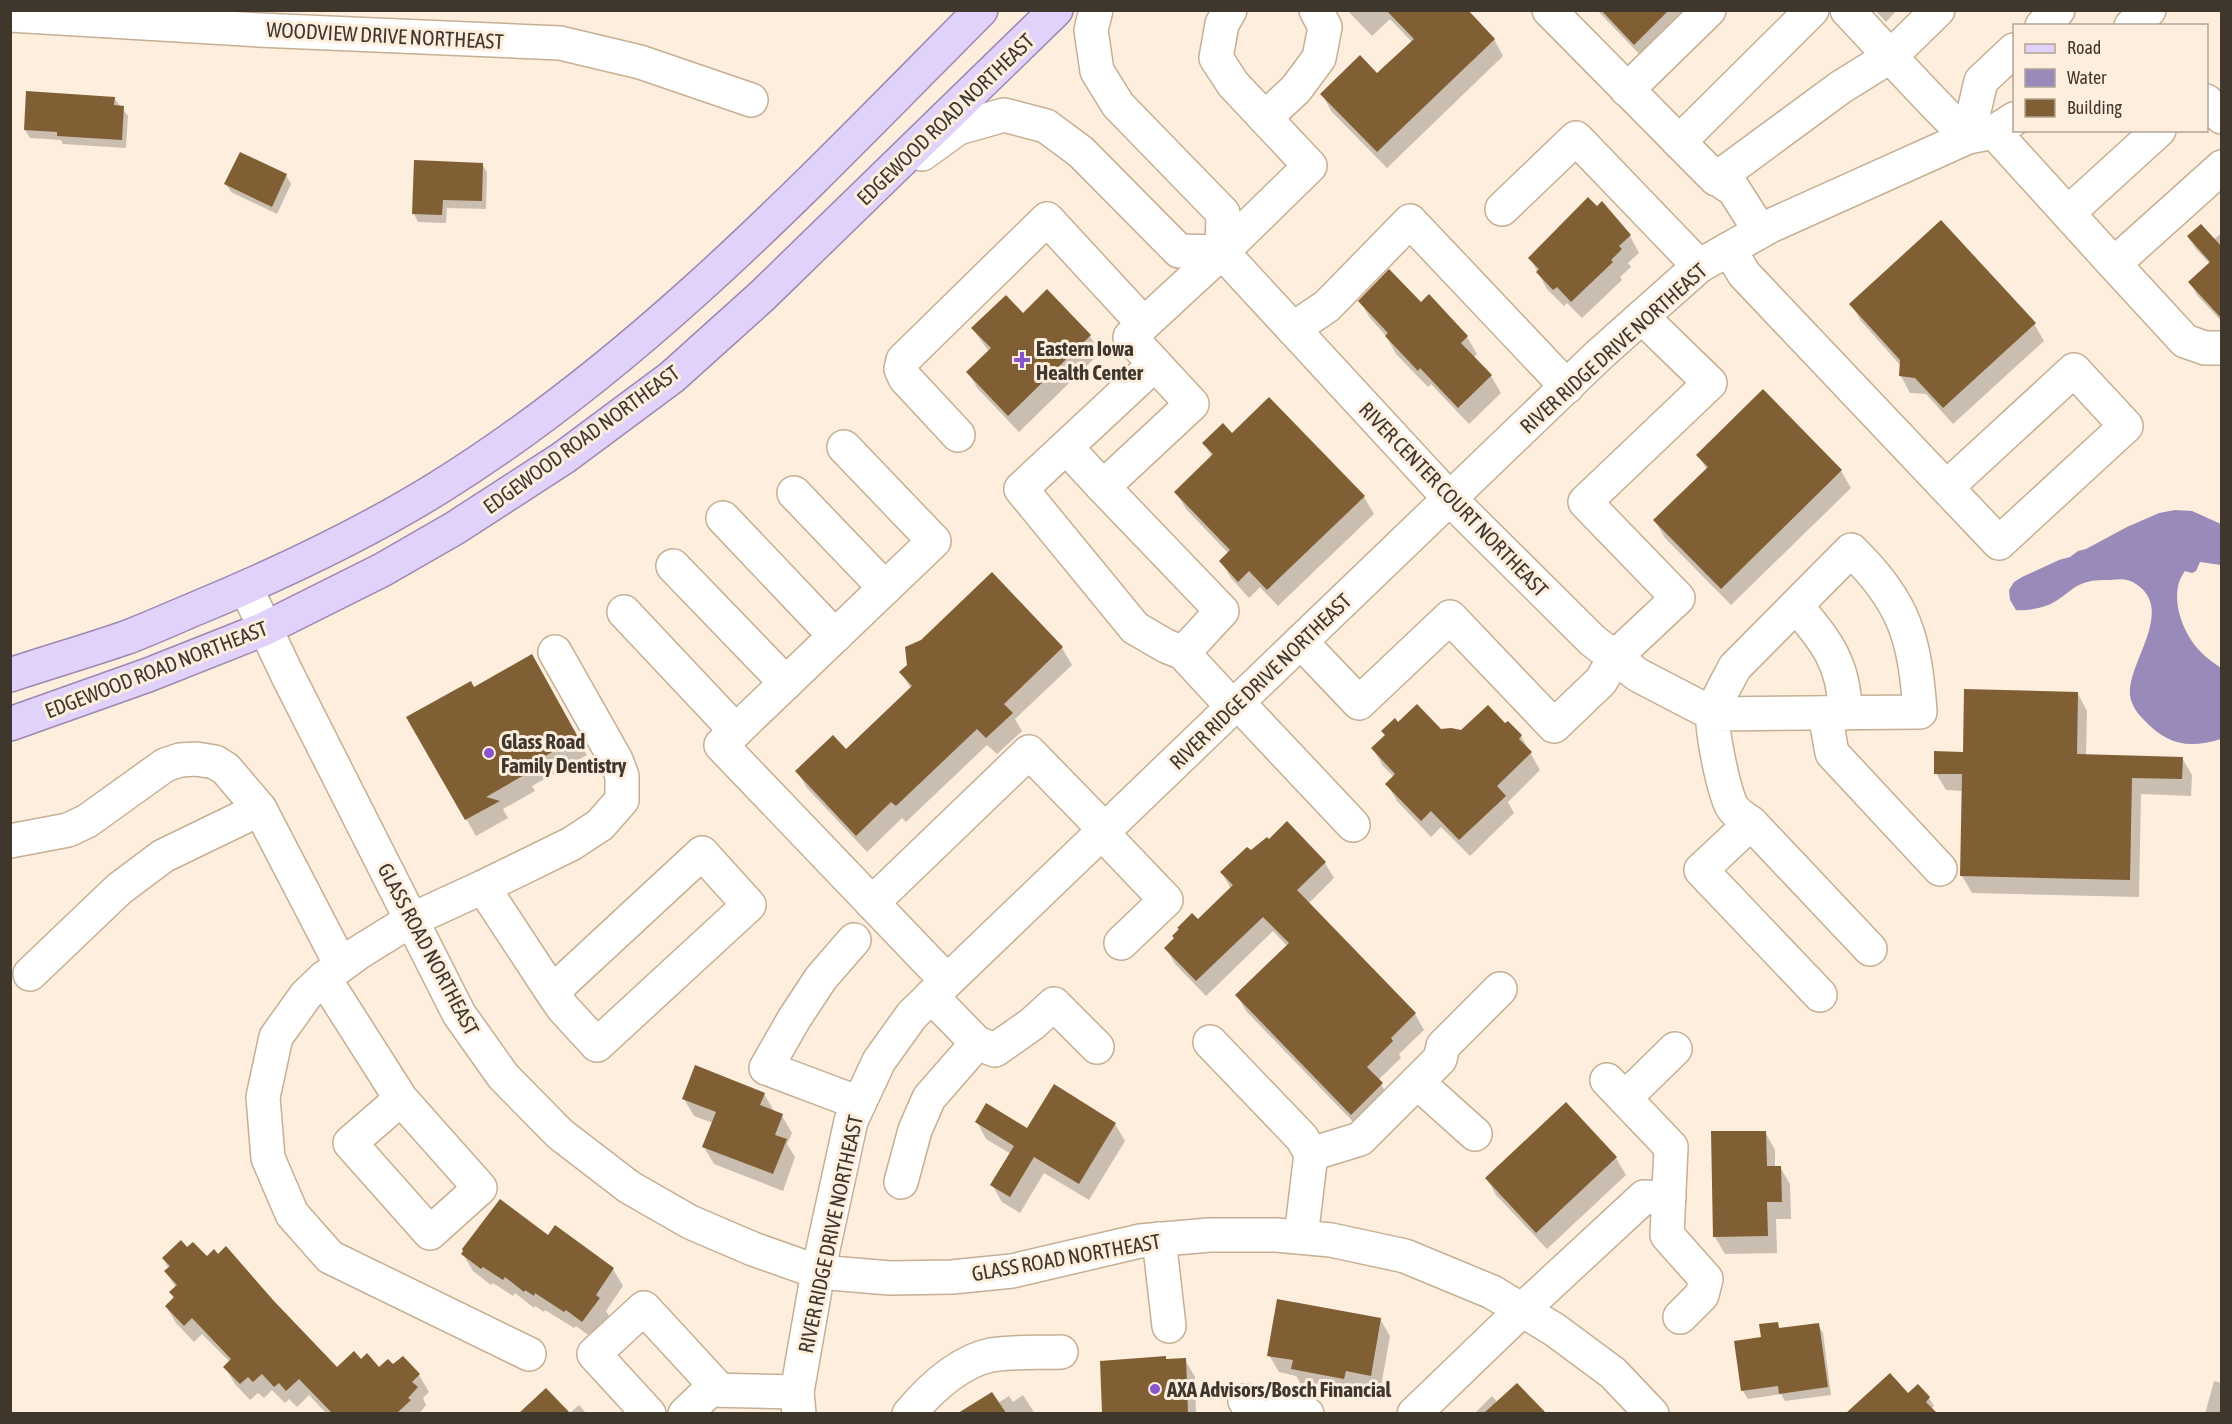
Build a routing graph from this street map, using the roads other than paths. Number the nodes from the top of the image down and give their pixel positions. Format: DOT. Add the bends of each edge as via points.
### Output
graph roads {
  1 [pos="981,10"];
  2 [pos="1056,10"];
  3 [pos="1096,10"];
  4 [pos="1230,10"];
  5 [pos="1316,10"];
  6 [pos="1550,10"];
  7 [pos="1709,10"];
  8 [pos="1812,10"];
  9 [pos="1847,10"];
  10 [pos="1938,10"];
  11 [pos="2058,10"];
  12 [pos="2149,10"];
  13 [pos="10,15"];
  14 [pos="2044,24"];
  15 [pos="2133,24"];
  16 [pos="2013,51"];
  17 [pos="1891,56"];
  18 [pos="1627,90"];
  19 [pos="751,100"];
  20 [pos="2208,103"];
  21 [pos="2222,117"];
  22 [pos="1265,118"];
  23 [pos="1992,129"];
  24 [pos="2156,132"];
  25 [pos="1678,142"];
  26 [pos="2222,166"];
  27 [pos="1716,179"];
  28 [pos="876,188"];
  29 [pos="1502,209"];
  30 [pos="2068,213"];
  31 [pos="1760,231"];
  32 [pos="1729,249"];
  33 [pos="1222,252"];
  34 [pos="2114,264"];
  35 [pos="1699,266"];
  36 [pos="1642,317"];
  37 [pos="1144,324"];
  38 [pos="1293,329"];
  39 [pos="2222,348"];
  40 [pos="1155,364"];
  41 [pos="1567,387"];
  42 [pos="958,435"];
  43 [pos="844,447"];
  44 [pos="1066,447"];
  45 [pos="1948,486"];
  46 [pos="1103,487"];
  47 [pos="794,493"];
  48 [pos="1450,500"];
  49 [pos="723,518"];
  50 [pos="673,566"];
  51 [pos="246,588"];
  52 [pos="885,588"];
  53 [pos="1796,606"];
  54 [pos="624,612"];
  55 [pos="264,629"];
  56 [pos="836,636"];
  57 [pos="1301,642"];
  58 [pos="555,652"];
  59 [pos="1184,653"];
  60 [pos="1614,657"];
  61 [pos="10,675"];
  62 [pos="786,683"];
  63 [pos="1236,705"];
  64 [pos="1835,713"];
  65 [pos="1713,714"];
  66 [pos="10,724"];
  67 [pos="736,731"];
  68 [pos="260,809"];
  69 [pos="1751,823"];
  70 [pos="1353,825"];
  71 [pos="1103,832"];
  72 [pos="10,842"];
  73 [pos="1940,869"];
  74 [pos="483,888"];
  75 [pos="873,903"];
  76 [pos="411,920"];
  77 [pos="854,940"];
  78 [pos="1121,943"];
  79 [pos="1870,949"];
  80 [pos="333,971"];
  81 [pos="30,974"];
  82 [pos="939,989"];
  83 [pos="1500,989"];
  84 [pos="552,992"];
  85 [pos="1820,996"];
  86 [pos="1210,1042"];
  87 [pos="977,1043"];
  88 [pos="1097,1047"];
  89 [pos="1675,1049"];
  90 [pos="1417,1082"];
  91 [pos="401,1099"];
  92 [pos="859,1103"];
  93 [pos="1475,1134"];
  94 [pos="1311,1154"];
  95 [pos="901,1182"];
  96 [pos="1669,1198"];
  97 [pos="1301,1237"];
  98 [pos="1159,1239"];
  99 [pos="818,1272"];
  100 [pos="1522,1310"];
  101 [pos="1680,1317"];
  102 [pos="1169,1326"];
  103 [pos="1061,1352"];
  104 [pos="529,1354"];
  105 [pos="710,1390"];
  106 [pos="1245,1401"];
  107 [pos="798,1403"];
  108 [pos="649,1413"];
  109 [pos="684,1413"];
  110 [pos="909,1413"];
  111 [pos="1307,1413"];
  112 [pos="1414,1413"];
  113 [pos="1652,1413"];
  1 -- 51 [label="main road, EDGEWOOD ROAD NORTHEAST" via="771,222 647,334 530,425 438,488 345,540"];
  2 -- 28 [label="main road, EDGEWOOD ROAD NORTHEAST"];
  3 -- 33 [label="street" via="1091,30 1097,71 1118,105 1223,213"];
  4 -- 22 [label="street" via="1222,24 1216,58 1233,84"];
  5 -- 22 [label="street" via="1325,27 1318,58 1296,89"];
  6 -- 18 [label="street"];
  7 -- 18 [label="street"];
  8 -- 25 [label="street"];
  9 -- 17 [label="street"];
  10 -- 17 [label="street"];
  11 -- 14 [label="street"];
  12 -- 15 [label="street"];
  13 -- 19 [label="street, WOODVIEW DRIVE NORTHEAST" via="560,43 640,62"];
  16 -- 23 [label="street" via="1981,81"];
  17 -- 23 [label="street" via="1927,98"];
  17 -- 27 [label="street" via="1841,87"];
  18 -- 25 [label="street"];
  20 -- 21 [label="street"];
  22 -- 33 [label="street" via="1310,166"];
  23 -- 30 [label="street"];
  23 -- 31 [label="street, RIVER RIDGE DRIVE NORTHEAST"];
  24 -- 30 [label="street"];
  25 -- 27 [label="street"];
  26 -- 34 [label="street"];
  27 -- 31 [label="street" via="1734,190"];
  28 -- 33 [label="street" via="958,128 1004,115 1046,126 1081,152 1179,251"];
  28 -- 55 [label="main road, EDGEWOOD ROAD NORTHEAST" via="672,376 563,458 382,570"];
  29 -- 35 [label="street" via="1576,138"];
  30 -- 34 [label="street"];
  31 -- 32 [label="street, RIVER RIDGE DRIVE NORTHEAST"];
  32 -- 35 [label="street, RIVER RIDGE DRIVE NORTHEAST"];
  32 -- 45 [label="street" via="1744,274"];
  33 -- 37 [label="street"];
  33 -- 38 [label="street, RIVER CENTER COURT NORTHEAST"];
  34 -- 39 [label="street" via="2185,341 2205,348"];
  35 -- 36 [label="street, RIVER RIDGE DRIVE NORTHEAST"];
  36 -- 41 [label="street, RIVER RIDGE DRIVE NORTHEAST"];
  36 -- 60 [label="street" via="1710,383 1585,502 1678,598"];
  37 -- 40 [label="street" via="1130,337"];
  37 -- 42 [label="street" via="1047,219 903,360 901,369 906,378"];
  38 -- 41 [label="street" via="1327,306 1410,221"];
  38 -- 48 [label="street, RIVER CENTER COURT NORTHEAST"];
  40 -- 44 [label="street"];
  40 -- 46 [label="street" via="1192,404"];
  41 -- 48 [label="street, RIVER RIDGE DRIVE NORTHEAST"];
  43 -- 52 [label="street" via="934,541"];
  44 -- 46 [label="street"];
  44 -- 59 [label="street" via="1021,489 1135,628"];
  45 -- 45 [label="street" via="2000,543 2126,426 2074,370"];
  46 -- 59 [label="street" via="1222,611"];
  47 -- 52 [label="street"];
  48 -- 57 [label="street, RIVER RIDGE DRIVE NORTHEAST"];
  48 -- 60 [label="street, RIVER CENTER COURT NORTHEAST"];
  49 -- 56 [label="street"];
  50 -- 62 [label="street"];
  51 -- 55 [label="street, GLASS ROAD NORTHEAST"];
  51 -- 61 [label="main road, EDGEWOOD ROAD NORTHEAST" via="127,637"];
  52 -- 56 [label="street"];
  53 -- 64 [label="street" via="1836,660 1844,689"];
  53 -- 64 [label="street" via="1851,550 1878,577 1899,609 1913,649 1920,712"];
  53 -- 65 [label="street" via="1735,667"];
  54 -- 67 [label="street"];
  55 -- 66 [label="main road, EDGEWOOD ROAD NORTHEAST"];
  55 -- 76 [label="street, GLASS ROAD NORTHEAST"];
  56 -- 62 [label="street"];
  57 -- 60 [label="street" via="1359,703 1450,617 1554,726 1602,681"];
  57 -- 63 [label="street, RIVER RIDGE DRIVE NORTHEAST"];
  58 -- 74 [label="street" via="616,760 622,776 622,800 600,825 571,844"];
  59 -- 63 [label="street"];
  60 -- 65 [label="street, RIVER CENTER COURT NORTHEAST" via="1638,675"];
  62 -- 67 [label="street"];
  63 -- 70 [label="street"];
  63 -- 71 [label="street, RIVER RIDGE DRIVE NORTHEAST"];
  64 -- 65 [label="street"];
  64 -- 73 [label="street" via="1832,753"];
  65 -- 69 [label="street" via="1726,792 1733,810"];
  67 -- 75 [label="street" via="721,745"];
  68 -- 72 [label="street" via="226,769 215,762 180,760 165,765 87,821 68,830"];
  68 -- 80 [label="street"];
  68 -- 81 [label="street" via="163,856 119,889"];
  69 -- 79 [label="street"];
  69 -- 85 [label="street" via="1701,870"];
  71 -- 75 [label="street" via="1029,752"];
  71 -- 78 [label="street" via="1166,900"];
  71 -- 82 [label="street, RIVER RIDGE DRIVE NORTHEAST"];
  74 -- 76 [label="street"];
  74 -- 84 [label="street"];
  75 -- 82 [label="street"];
  76 -- 80 [label="street"];
  76 -- 99 [label="street, GLASS ROAD NORTHEAST" via="459,1014 503,1076 560,1134 629,1187 690,1222"];
  77 -- 92 [label="street" via="821,978 766,1068"];
  80 -- 91 [label="street"];
  80 -- 104 [label="street" via="306,995 276,1037 263,1097 268,1158 292,1214 330,1257"];
  82 -- 87 [label="street"];
  82 -- 92 [label="street, RIVER RIDGE DRIVE NORTHEAST" via="912,1015 879,1061"];
  83 -- 90 [label="street" via="1443,1046 1440,1059"];
  84 -- 84 [label="street" via="597,1045 749,905 702,853"];
  86 -- 94 [label="street" via="1302,1138"];
  87 -- 88 [label="street" via="995,1050 1054,1004"];
  87 -- 95 [label="street" via="929,1098 915,1130"];
  89 -- 96 [label="street" via="1616,1089 1671,1147"];
  90 -- 93 [label="street"];
  90 -- 94 [label="street" via="1360,1139"];
  92 -- 99 [label="street, RIVER RIDGE DRIVE NORTHEAST" via="851,1121"];
  94 -- 97 [label="street"];
  96 -- 100 [label="street" via="1644,1197"];
  96 -- 101 [label="street" via="1667,1235 1706,1280 1702,1295"];
  97 -- 98 [label="street, GLASS ROAD NORTHEAST" via="1210,1235"];
  97 -- 100 [label="street, GLASS ROAD NORTHEAST" via="1405,1256 1492,1292"];
  98 -- 99 [label="street, GLASS ROAD NORTHEAST" via="1012,1271 962,1276 890,1278"];
  98 -- 102 [label="street"];
  99 -- 107 [label="street, RIVER RIDGE DRIVE NORTHEAST"];
  100 -- 112 [label="street"];
  100 -- 113 [label="street, GLASS ROAD NORTHEAST" via="1613,1373"];
  103 -- 110 [label="street" via="992,1355 976,1360 946,1377"];
  105 -- 107 [label="street"];
  105 -- 108 [label="street" via="715,1385 644,1308 594,1354"];
  105 -- 109 [label="street"];
  106 -- 111 [label="street"];
}
